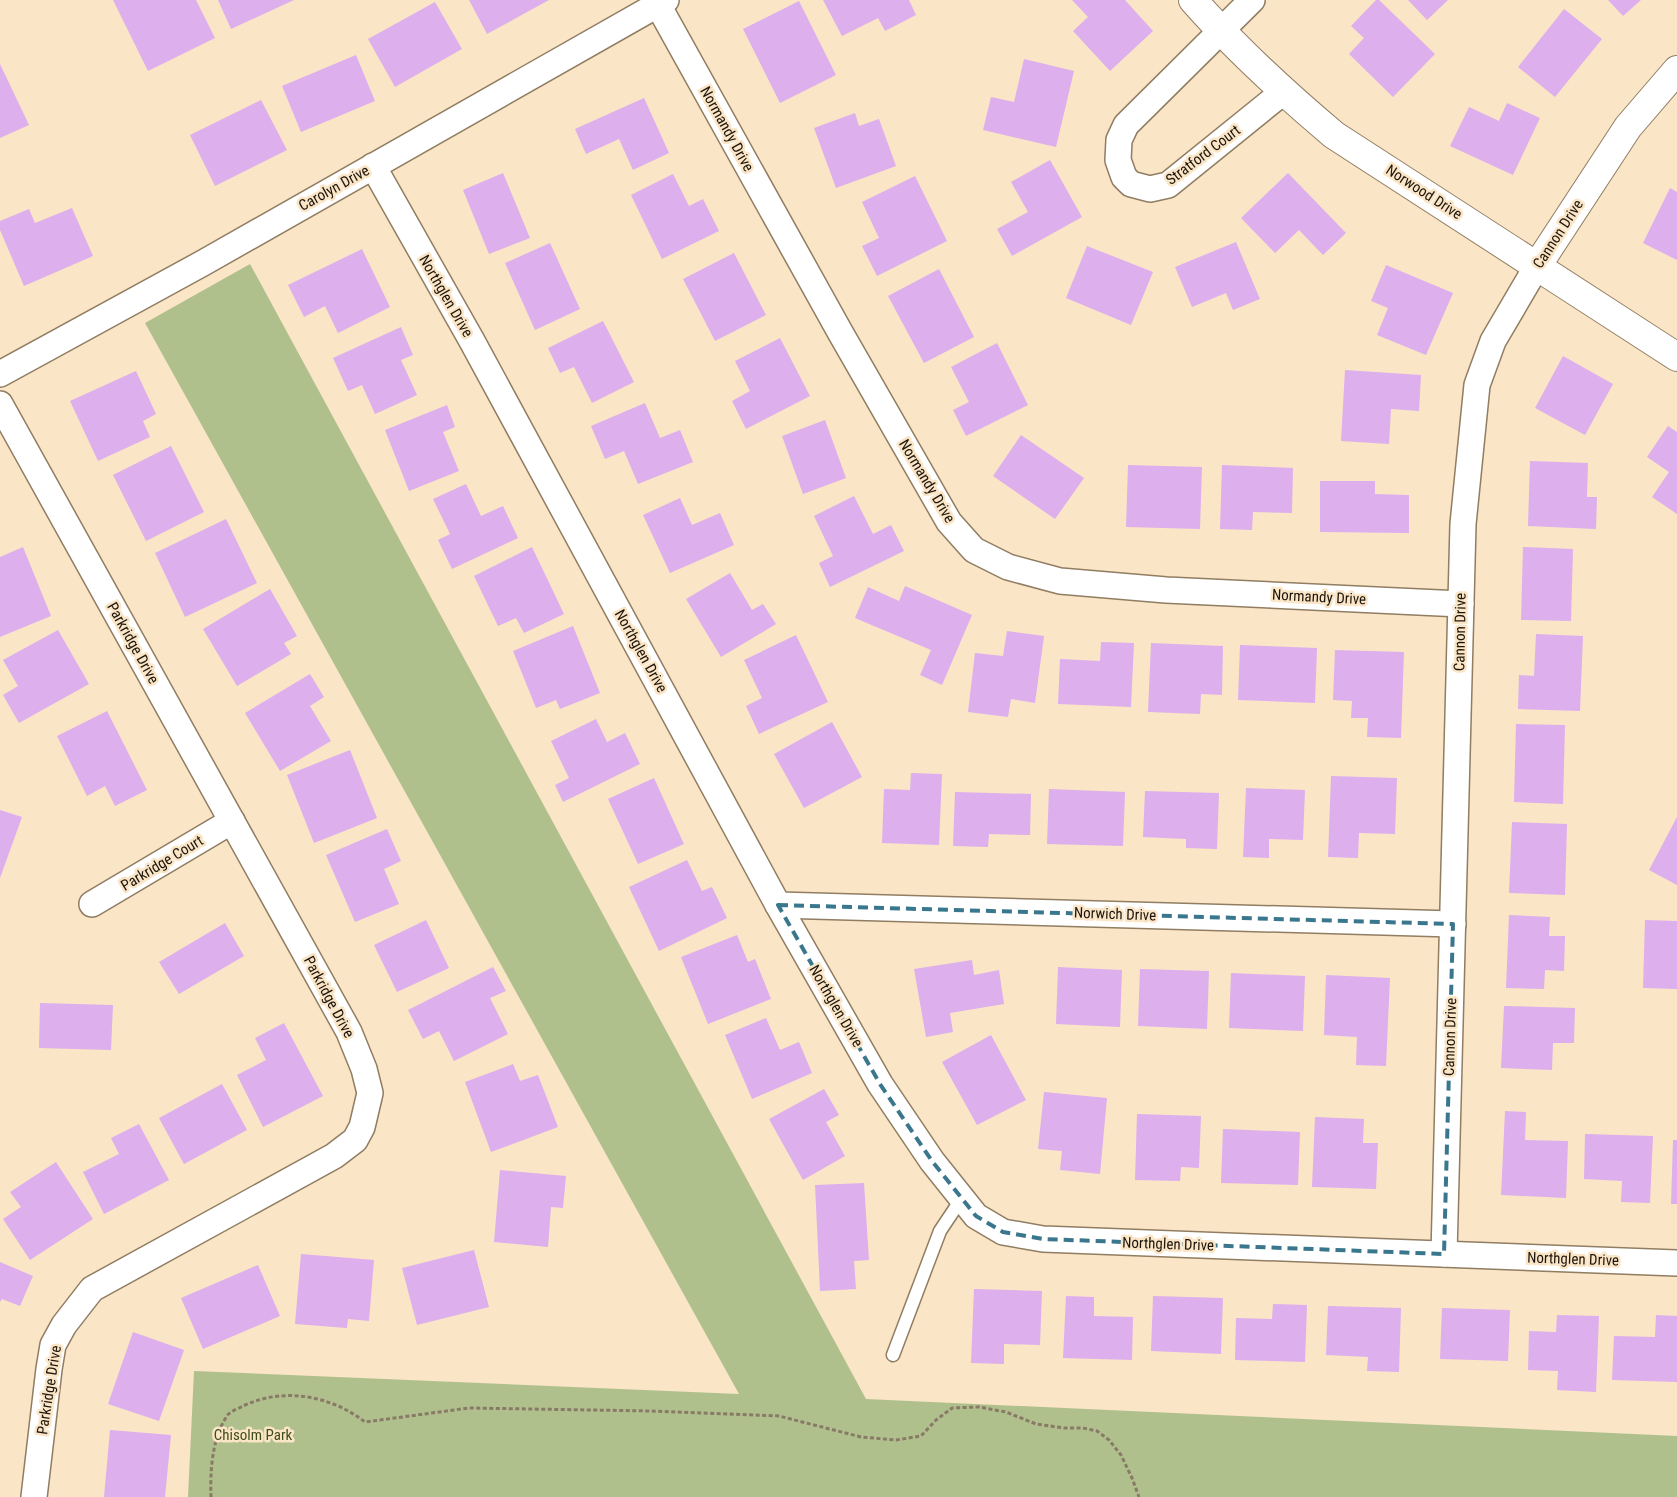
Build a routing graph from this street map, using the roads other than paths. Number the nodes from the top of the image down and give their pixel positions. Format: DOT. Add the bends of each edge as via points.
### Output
graph roads {
  1 [pos="1193,0"];
  2 [pos="1252,0"];
  3 [pos="662,2"];
  4 [pos="1221,31"];
  5 [pos="1677,70"];
  6 [pos="1284,92"];
  7 [pos="373,166"];
  8 [pos="1537,266"];
  9 [pos="1677,357"];
  10 [pos="0,374"];
  11 [pos="0,404"];
  12 [pos="1461,604"];
  13 [pos="232,821"];
  14 [pos="92,904"];
  15 [pos="778,905"];
  16 [pos="1452,924"];
  17 [pos="962,1198"];
  18 [pos="1444,1254"];
  19 [pos="1677,1263"];
  20 [pos="893,1355"];
  21 [pos="34,1497"];
  1 -- 4 [label="main road, Norwood Drive"];
  2 -- 4 [label="street, Stratford Court"];
  3 -- 7 [label="street, Carolyn Drive"];
  3 -- 12 [label="street, Normandy Drive" via="835,323 949,522 974,550 1008,566 1060,581 1166,590"];
  4 -- 6 [label="main road, Norwood Drive"];
  4 -- 6 [label="street, Stratford Court" via="1126,125 1119,140 1118,160 1124,177 1131,184 1150,189 1168,185"];
  5 -- 8 [label="main road, Cannon Drive" via="1628,127"];
  6 -- 8 [label="main road, Norwood Drive" via="1334,135"];
  7 -- 10 [label="street, Carolyn Drive"];
  7 -- 15 [label="street, Northglen Drive" via="472,341"];
  8 -- 9 [label="main road, Norwood Drive"];
  8 -- 12 [label="street, Cannon Drive" via="1493,341 1477,385 1463,524"];
  11 -- 13 [label="street, Parkridge Drive"];
  12 -- 16 [label="street, Cannon Drive"];
  13 -- 14 [label="street, Parkridge Court"];
  13 -- 21 [label="street, Parkridge Drive" via="348,1032 364,1069 370,1093 362,1127 355,1140 334,1156 92,1289 53,1345"];
  15 -- 16 [label="street, Norwich Drive"];
  15 -- 17 [label="street, Northglen Drive" via="880,1084 932,1161"];
  16 -- 18 [label="street, Cannon Drive"];
  17 -- 18 [label="street, Northglen Drive" via="976,1216 1003,1232 1043,1239"];
  17 -- 20 [label="lane" via="940,1231"];
  18 -- 19 [label="street, Northglen Drive"];
}
